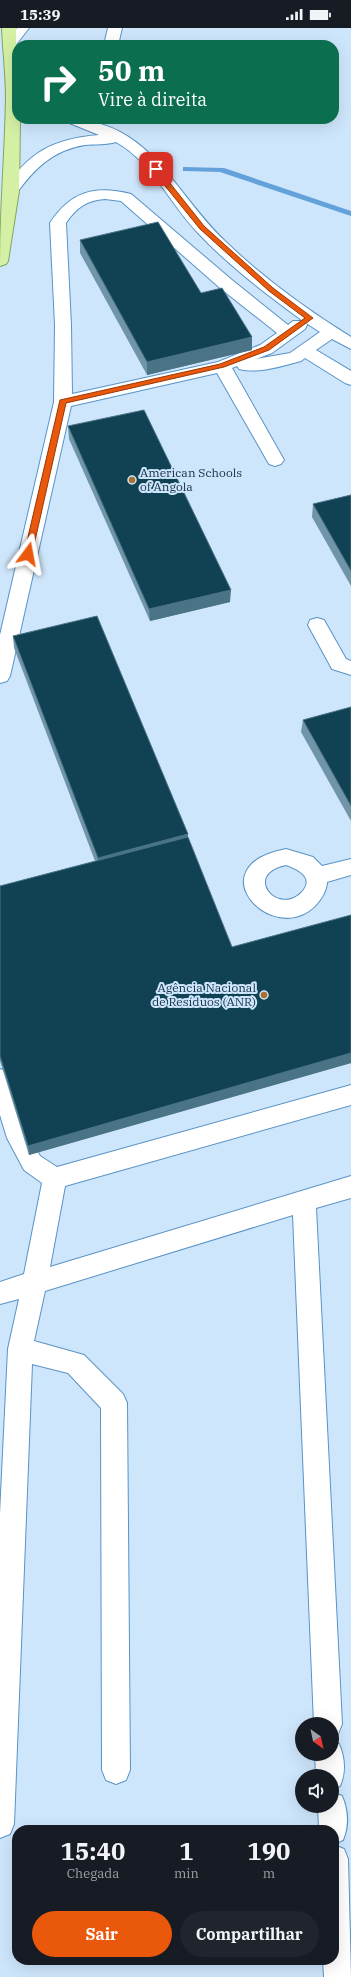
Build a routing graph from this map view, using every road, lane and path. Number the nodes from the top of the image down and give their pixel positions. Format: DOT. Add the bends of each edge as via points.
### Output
graph roads {
  1 [pos="9,28"];
  2 [pos="23,28"];
  3 [pos="115,28"];
  4 [pos="14,40"];
  5 [pos="112,40"];
  6 [pos="11,44"];
  7 [pos="12,57"];
  8 [pos="14,124"];
  9 [pos="84,124"];
  10 [pos="120,139"];
  11 [pos="11,191"];
  12 [pos="0,261"];
  13 [pos="309,318"];
  14 [pos="331,332"];
  15 [pos="287,333"];
  16 [pos="351,344"];
  17 [pos="305,351"];
  18 [pos="222,366"];
  19 [pos="351,379"];
  20 [pos="63,402"];
  21 [pos="275,460"];
  22 [pos="317,624"];
  23 [pos="351,668"];
  24 [pos="0,676"];
  25 [pos="351,867"];
  26 [pos="316,876"];
  27 [pos="0,1079"];
  28 [pos="351,1095"];
  29 [pos="55,1178"];
  30 [pos="351,1187"];
  31 [pos="304,1202"];
  32 [pos="35,1282"];
  33 [pos="0,1293"];
  34 [pos="20,1349"];
  35 [pos="328,1717"];
  36 [pos="116,1770"];
  37 [pos="332,1813"];
  38 [pos="0,1824"];
  39 [pos="333,1825"];
  40 [pos="339,1957"];
  41 [pos="340,1977"];
  1 -- 6 [label="main road"];
  2 -- 4 [label="lane"];
  3 -- 5 [label="street"];
  6 -- 7 [label="main road"];
  8 -- 11 [label="main road"];
  9 -- 10 [label="street"];
  10 -- 11 [label="street" via="89,139 56,148 31,164"];
  10 -- 13 [label="street" via="137,149 147,159 202,228 232,257"];
  11 -- 12 [label="main road"];
  13 -- 14 [label="street"];
  13 -- 15 [label="street"];
  14 -- 16 [label="street"];
  14 -- 17 [label="street"];
  15 -- 18 [label="street" via="266,349"];
  15 -- 20 [label="street" via="215,275 126,197 112,194 83,198 72,205 58,223 63,325"];
  17 -- 18 [label="street" via="295,357 264,364"];
  17 -- 19 [label="street"];
  18 -- 20 [label="street"];
  18 -- 21 [label="street"];
  20 -- 24 [label="street"];
  22 -- 23 [label="street" via="339,664"];
  25 -- 26 [label="street"];
  27 -- 29 [label="street" via="19,1138 32,1162"];
  28 -- 29 [label="street"];
  29 -- 32 [label="street"];
  30 -- 31 [label="street"];
  31 -- 32 [label="street"];
  31 -- 35 [label="street"];
  32 -- 33 [label="street"];
  32 -- 34 [label="street"];
  34 -- 36 [label="street" via="75,1363 114,1403"];
  34 -- 38 [label="street"];
  37 -- 39 [label="street"];
  40 -- 41 [label="street"];
}
